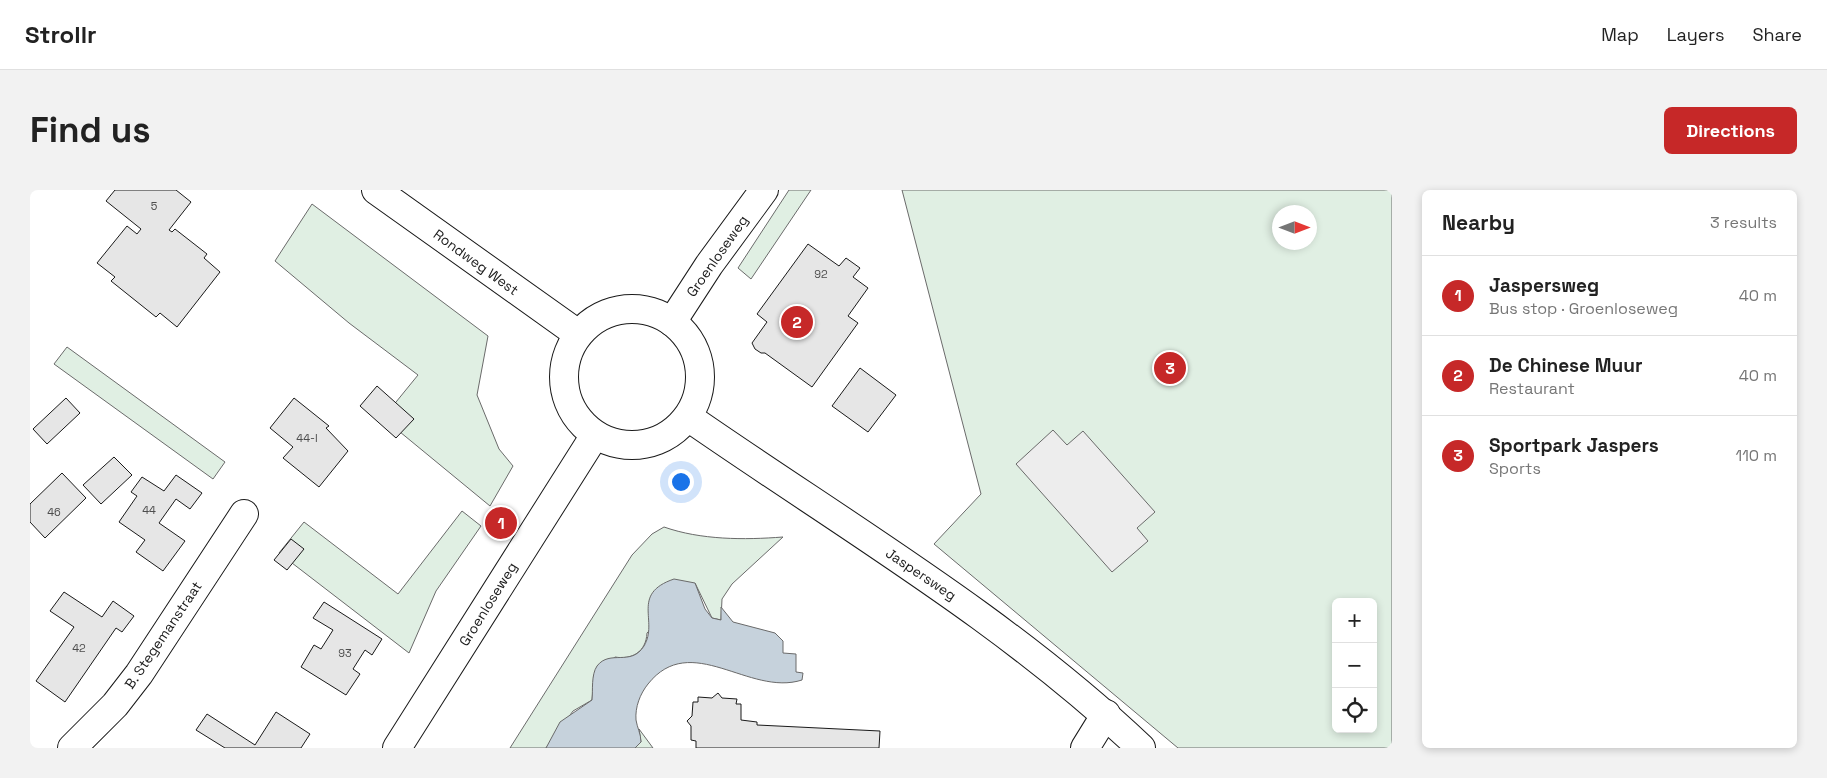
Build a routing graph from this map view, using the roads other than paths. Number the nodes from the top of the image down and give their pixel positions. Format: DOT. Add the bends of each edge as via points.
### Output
graph roads {
  1 [pos="376,190"];
  2 [pos="764,190"];
  3 [pos="672,322"];
  4 [pos="578,334"];
  5 [pos="688,417"];
  6 [pos="595,435"];
  7 [pos="244,514"];
  8 [pos="1106,714"];
  9 [pos="72,748"];
  10 [pos="397,748"];
  11 [pos="1084,748"];
  12 [pos="1141,748"];
  1 -- 4 [label="main road, Rondweg West"];
  2 -- 3 [label="main road, Groenloseweg"];
  3 -- 4 [label="main road" via="650,311 625,309 601,316"];
  3 -- 5 [label="main road" via="690,342 700,366 699,393"];
  4 -- 6 [label="main road" via="567,357 564,386 574,414"];
  5 -- 6 [label="main road" via="669,435 645,445 619,445"];
  5 -- 8 [label="main road, Jaspersweg" via="951,594 1064,678"];
  6 -- 10 [label="main road, Groenloseweg"];
  7 -- 9 [label="main road, B. Stegemanstraat" via="139,674 115,705"];
  8 -- 11 [label="main road"];
  8 -- 12 [label="main road, Jaspersweg"];
}
